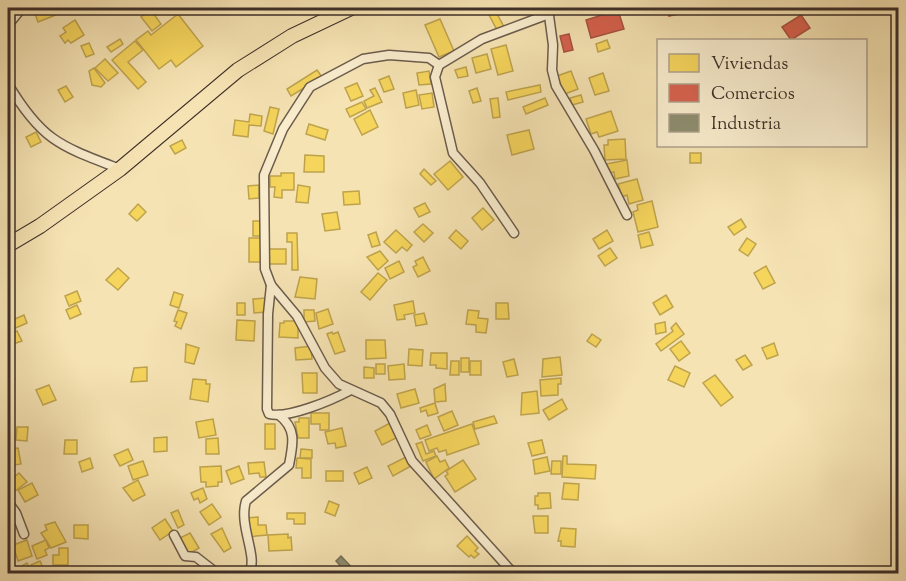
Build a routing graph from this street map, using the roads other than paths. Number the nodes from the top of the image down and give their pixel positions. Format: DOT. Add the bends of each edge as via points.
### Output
graph roads {
  1 [pos="22,8"];
  2 [pos="351,8"];
  3 [pos="549,10"];
  4 [pos="8,25"];
  5 [pos="439,65"];
  6 [pos="8,84"];
  7 [pos="120,169"];
  8 [pos="627,215"];
  9 [pos="514,233"];
  10 [pos="8,245"];
  11 [pos="271,285"];
  12 [pos="349,391"];
  13 [pos="279,415"];
  14 [pos="8,502"];
  15 [pos="24,534"];
  16 [pos="174,535"];
  17 [pos="218,573"];
  18 [pos="248,573"];
  19 [pos="514,573"];
  1 -- 4 [label="street"];
  2 -- 7 [label="main road" via="292,36 238,70"];
  3 -- 5 [label="street" via="482,39"];
  3 -- 8 [label="street" via="556,86"];
  5 -- 9 [label="street" via="435,77 453,153 480,183"];
  5 -- 11 [label="street" via="429,58 389,55 363,59 310,87 284,129 264,175 265,269"];
  6 -- 7 [label="street" via="43,133 65,147"];
  7 -- 10 [label="main road"];
  11 -- 12 [label="street" via="297,316 325,368"];
  11 -- 13 [label="street" via="267,409 272,416"];
  12 -- 13 [label="street" via="328,402"];
  12 -- 19 [label="street" via="381,403 412,461"];
  13 -- 18 [label="street" via="289,422 293,434 289,465 246,501 243,528 253,559"];
  14 -- 15 [label="street"];
  16 -- 17 [label="street" via="185,556 196,557"];
}
